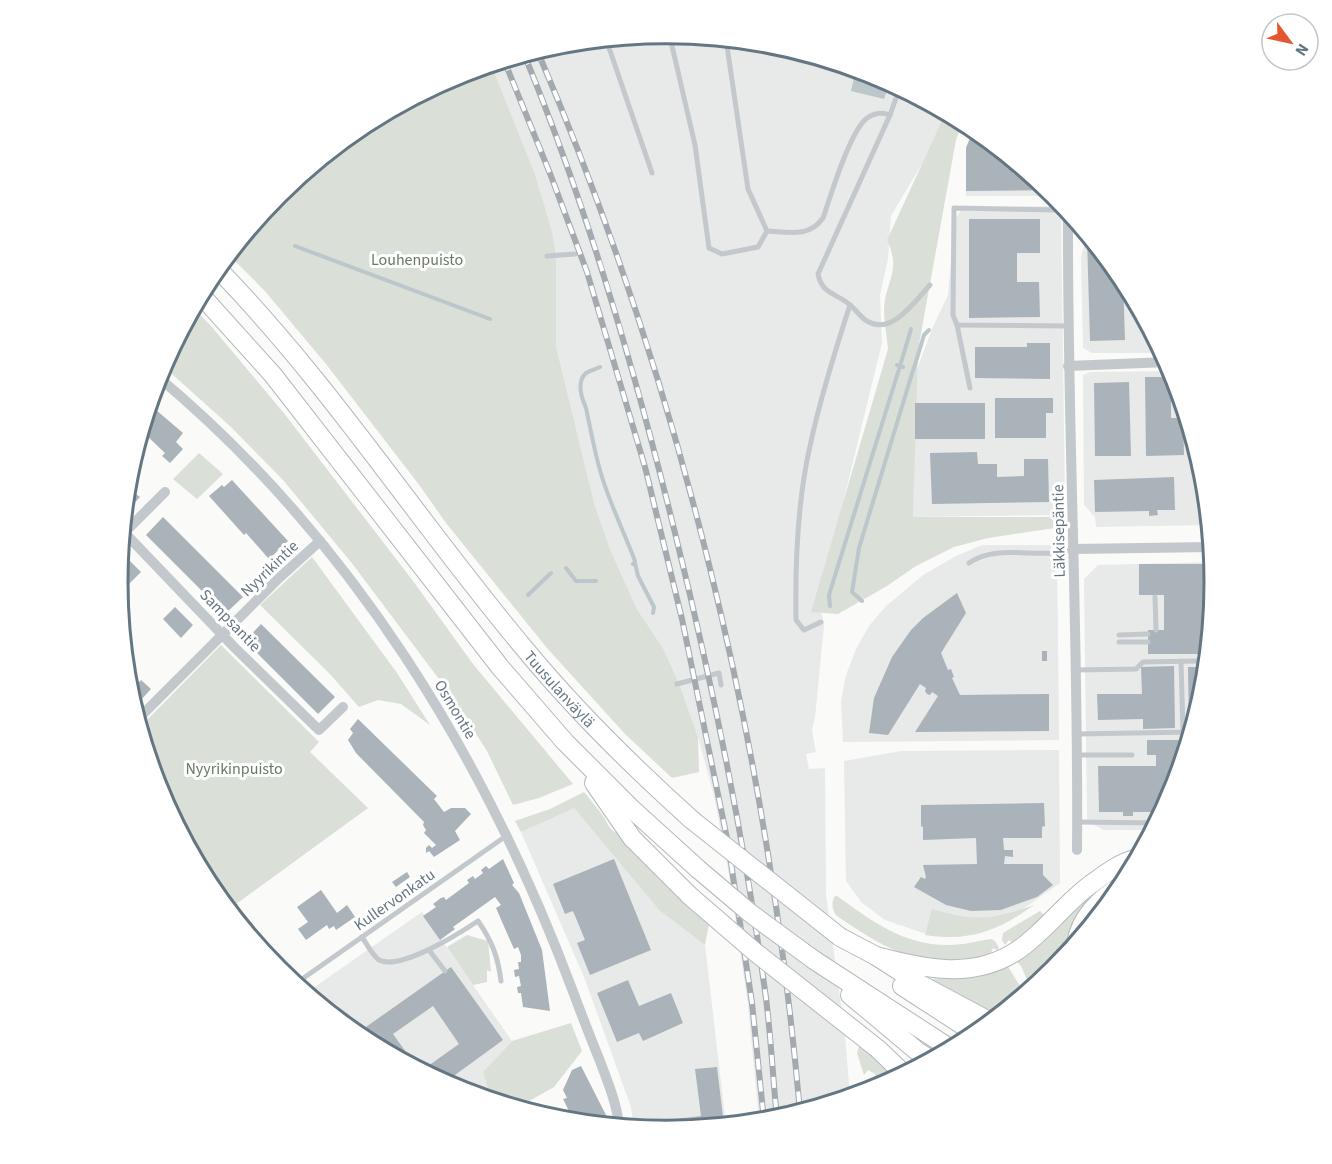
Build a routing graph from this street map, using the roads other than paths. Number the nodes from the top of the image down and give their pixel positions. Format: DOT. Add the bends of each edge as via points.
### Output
graph roads {
  1 [pos="672,44"];
  2 [pos="609,47"];
  3 [pos="727,47"];
  4 [pos="897,96"];
  5 [pos="890,115"];
  6 [pos="652,173"];
  7 [pos="1055,210"];
  8 [pos="1069,225"];
  9 [pos="767,231"];
  10 [pos="575,254"];
  11 [pos="547,256"];
  12 [pos="224,275"];
  13 [pos="930,285"];
  14 [pos="207,302"];
  15 [pos="850,305"];
  16 [pos="957,325"];
  17 [pos="1068,326"];
  18 [pos="1158,362"];
  19 [pos="1068,366"];
  20 [pos="166,383"];
  21 [pos="970,388"];
  22 [pos="165,492"];
  23 [pos="131,524"];
  24 [pos="130,537"];
  25 [pos="320,540"];
  26 [pos="1203,547"];
  27 [pos="1073,549"];
  28 [pos="969,563"];
  29 [pos="1155,597"];
  30 [pos="821,622"];
  31 [pos="1156,630"];
  32 [pos="222,634"];
  33 [pos="1148,634"];
  34 [pos="1119,635"];
  35 [pos="1119,642"];
  36 [pos="1148,642"];
  37 [pos="1181,661"];
  38 [pos="1198,661"];
  39 [pos="1074,670"];
  40 [pos="677,684"];
  41 [pos="721,685"];
  42 [pos="343,706"];
  43 [pos="144,713"];
  44 [pos="1183,732"];
  45 [pos="1075,734"];
  46 [pos="565,742"];
  47 [pos="1132,754"];
  48 [pos="1076,755"];
  49 [pos="1077,822"];
  50 [pos="1147,823"];
  51 [pos="507,835"];
  52 [pos="1077,850"];
  53 [pos="1124,865"];
  54 [pos="1099,902"];
  55 [pos="1085,920"];
  56 [pos="362,937"];
  57 [pos="840,938"];
  58 [pos="429,950"];
  59 [pos="876,956"];
  60 [pos="445,971"];
  61 [pos="302,979"];
  62 [pos="501,981"];
  63 [pos="847,987"];
  64 [pos="982,1017"];
  65 [pos="967,1028"];
  66 [pos="942,1044"];
  67 [pos="923,1055"];
  68 [pos="898,1068"];
  69 [pos="617,1118"];
  1 -- 9 [label="lane" via="695,145 709,248 722,254 758,247"];
  2 -- 6 [label="lane"];
  3 -- 9 [label="lane" via="748,189"];
  4 -- 5 [label="lane"];
  5 -- 9 [label="lane" via="877,113 856,132 818,225 800,233"];
  5 -- 15 [label="lane" via="818,274 825,289"];
  7 -- 16 [label="lane" via="954,208 952,315"];
  8 -- 17 [label="street, Läkkisepäntie"];
  10 -- 11 [label="lane"];
  12 -- 57 [label="highway, Tuusulanväylä, bridge" via="297,356 524,648 596,729 692,820"];
  13 -- 15 [label="lane" via="888,324 876,325 865,320"];
  14 -- 46 [label="highway, Tuusulanväylä" via="273,375 500,667"];
  15 -- 30 [label="lane" via="809,447 801,501 796,620 804,630"];
  16 -- 17 [label="lane"];
  16 -- 21 [label="lane"];
  17 -- 19 [label="street, Läkkisepäntie"];
  18 -- 19 [label="street"];
  19 -- 27 [label="street, Läkkisepäntie"];
  20 -- 25 [label="street, Osmontie" via="227,438"];
  22 -- 23 [label="street"];
  24 -- 32 [label="street, Sampsantie"];
  25 -- 32 [label="street, Nyyrikintie"];
  25 -- 51 [label="street, Osmontie" via="435,702"];
  26 -- 27 [label="street"];
  27 -- 28 [label="lane" via="1062,553 986,554"];
  27 -- 39 [label="street, Läkkisepäntie" via="1079,641"];
  29 -- 31 [label="lane"];
  32 -- 42 [label="street, Sampsantie" via="319,730"];
  32 -- 43 [label="street, Nyyrikintie"];
  33 -- 34 [label="lane"];
  35 -- 36 [label="lane"];
  37 -- 38 [label="lane"];
  37 -- 39 [label="lane" via="1143,662 1136,669"];
  37 -- 44 [label="lane"];
  39 -- 45 [label="street, Läkkisepäntie"];
  40 -- 41 [label="lane" via="718,673"];
  44 -- 45 [label="lane"];
  45 -- 48 [label="street, Läkkisepäntie"];
  46 -- 63 [label="highway, Tuusulanväylä, bridge" via="698,869"];
  46 -- 68 [label="highway, bridge" via="632,837 690,896"];
  47 -- 48 [label="lane"];
  48 -- 49 [label="street, Läkkisepäntie"];
  49 -- 50 [label="lane"];
  49 -- 52 [label="street, Läkkisepäntie"];
  51 -- 56 [label="lane, Kullervonkatu"];
  51 -- 69 [label="street, Osmontie" via="555,944"];
  53 -- 59 [label="highway" via="1078,895 1018,950 987,966 933,969"];
  54 -- 55 [label="highway"];
  56 -- 58 [label="lane" via="381,961 392,962"];
  56 -- 61 [label="lane, Kullervonkatu"];
  57 -- 59 [label="highway"];
  57 -- 65 [label="highway, Tuusulanväylä" via="888,976"];
  58 -- 60 [label="lane"];
  58 -- 62 [label="lane" via="478,921 491,940"];
  59 -- 64 [label="highway"];
  63 -- 66 [label="highway, Tuusulanväylä"];
  63 -- 67 [label="highway"];
}
